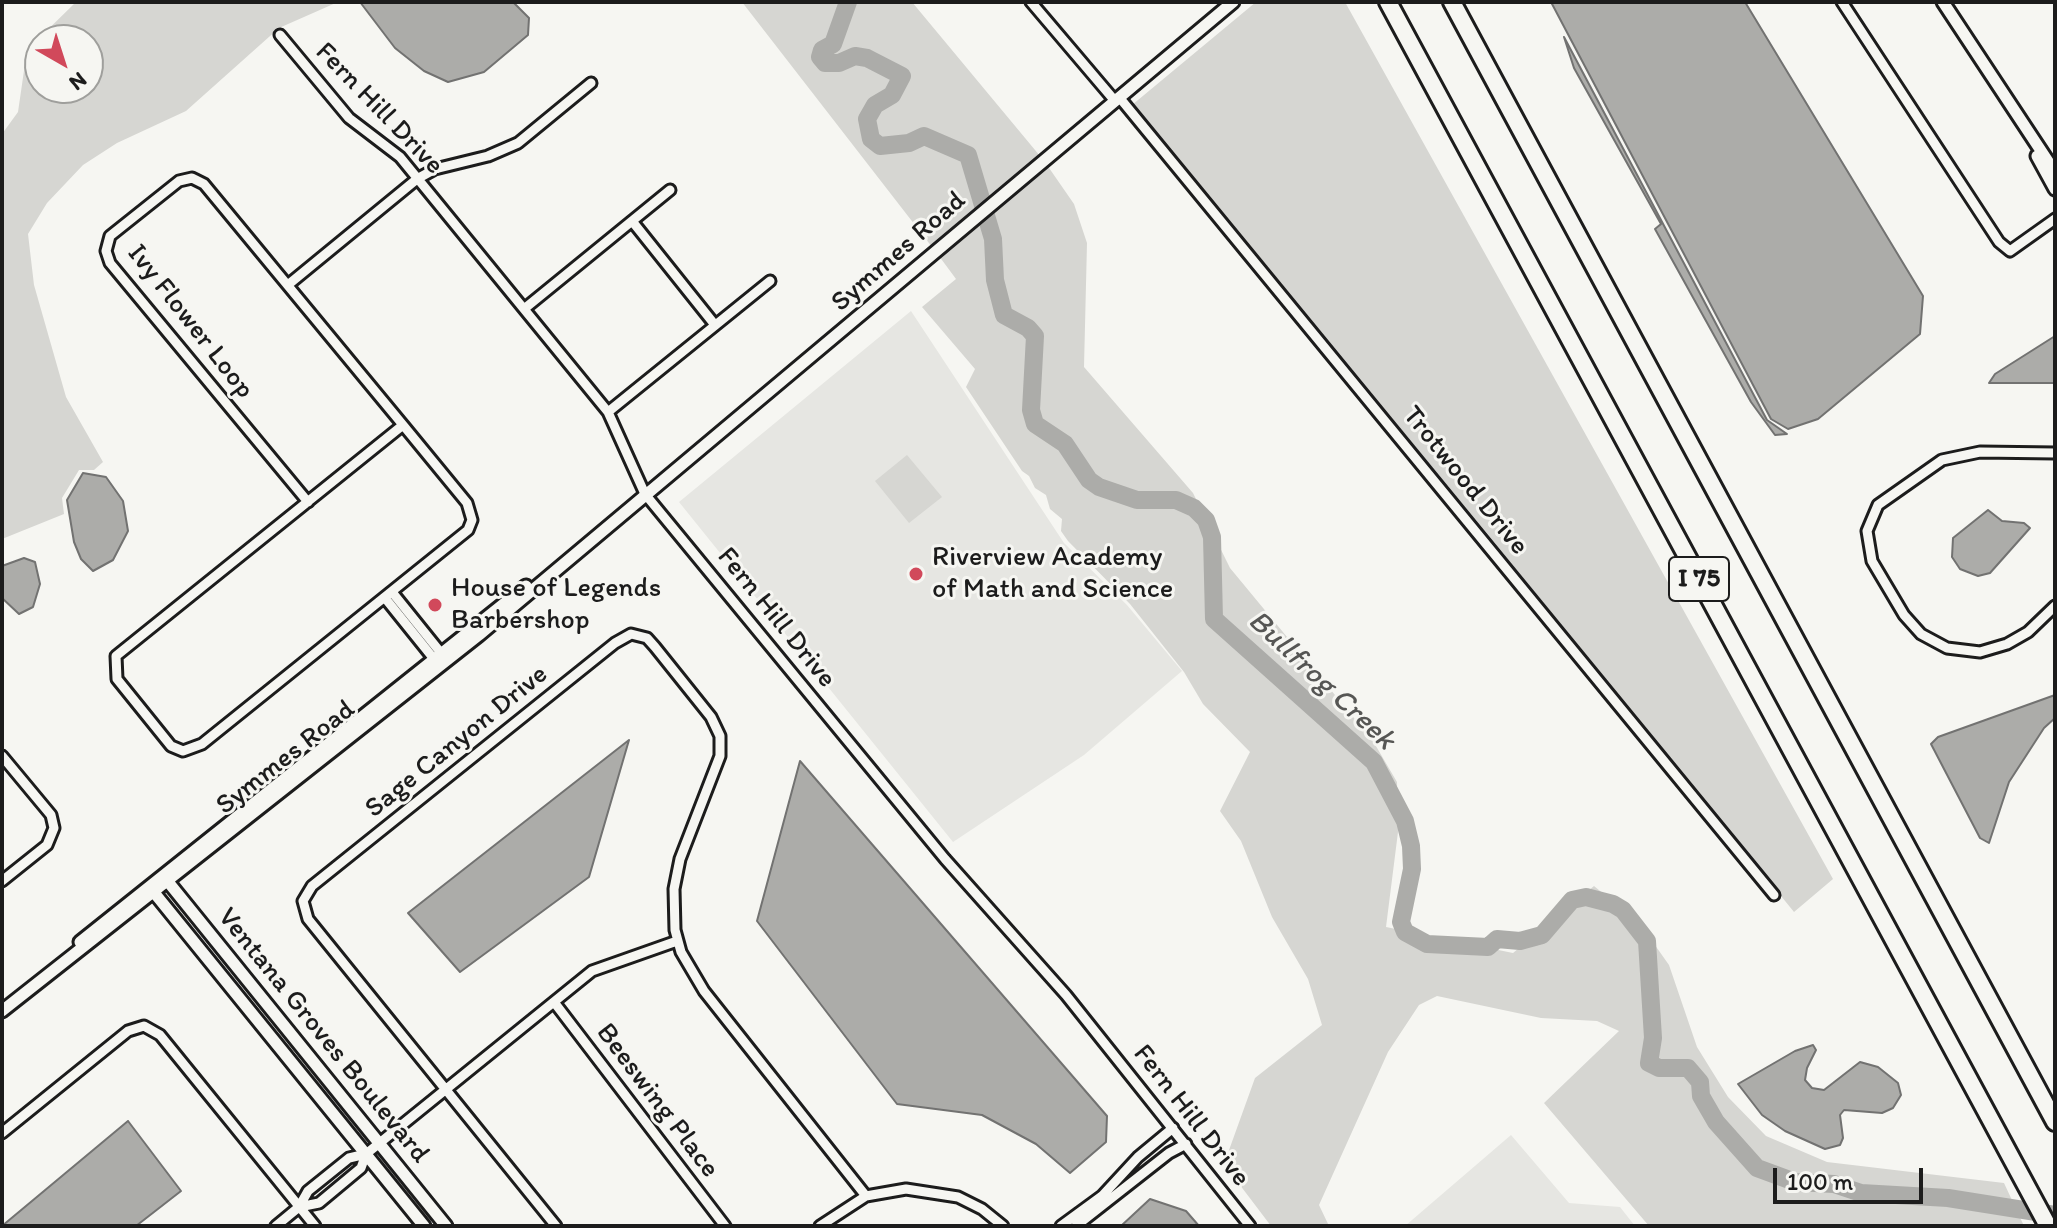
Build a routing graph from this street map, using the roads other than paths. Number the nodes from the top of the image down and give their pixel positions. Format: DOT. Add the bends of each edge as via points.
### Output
graph roads {
  1 [pos="1031,2"];
  2 [pos="1233,2"];
  3 [pos="1388,2"];
  4 [pos="1452,2"];
  5 [pos="1842,2"];
  6 [pos="1943,2"];
  7 [pos="280,35"];
  8 [pos="591,83"];
  9 [pos="1117,99"];
  10 [pos="2027,134"];
  11 [pos="2050,154"];
  12 [pos="2055,172"];
  13 [pos="417,179"];
  14 [pos="2055,189"];
  15 [pos="670,190"];
  16 [pos="2055,219"];
  17 [pos="632,221"];
  18 [pos="770,281"];
  19 [pos="289,284"];
  20 [pos="524,309"];
  21 [pos="715,325"];
  22 [pos="608,412"];
  23 [pos="403,425"];
  24 [pos="2055,453"];
  25 [pos="645,494"];
  26 [pos="308,502"];
  27 [pos="389,595"];
  28 [pos="2055,606"];
  29 [pos="440,659"];
  30 [pos="2,756"];
  31 [pos="166,879"];
  32 [pos="2,881"];
  33 [pos="152,890"];
  34 [pos="1774,895"];
  35 [pos="677,941"];
  36 [pos="554,1002"];
  37 [pos="2,1009"];
  38 [pos="448,1089"];
  39 [pos="2055,1122"];
  40 [pos="1173,1128"];
  41 [pos="2,1133"];
  42 [pos="379,1144"];
  43 [pos="1186,1144"];
  44 [pos="366,1154"];
  45 [pos="866,1196"];
  46 [pos="299,1207"];
  47 [pos="276,1226"];
  48 [pos="315,1226"];
  49 [pos="424,1226"];
  50 [pos="446,1226"];
  51 [pos="556,1226"];
  52 [pos="725,1226"];
  53 [pos="820,1226"];
  54 [pos="1003,1226"];
  55 [pos="1061,1226"];
  56 [pos="1076,1226"];
  57 [pos="1250,1226"];
  58 [pos="2048,1226"];
  1 -- 9 [label="street, Trotwood Drive"];
  2 -- 9 [label="street, Symmes Road"];
  3 -- 58 [label="highway, I 75"];
  4 -- 39 [label="highway, I 75"];
  5 -- 16 [label="street" via="1999,242 2010,251"];
  6 -- 10 [label="street"];
  7 -- 13 [label="street, Fern Hill Drive" via="349,118 400,157"];
  8 -- 13 [label="street" via="518,143"];
  9 -- 25 [label="street, Symmes Road"];
  9 -- 34 [label="street, Trotwood Drive"];
  10 -- 11 [label="street"];
  10 -- 14 [label="street"];
  11 -- 12 [label="street"];
  13 -- 19 [label="street"];
  13 -- 20 [label="street, Fern Hill Drive"];
  15 -- 17 [label="street"];
  17 -- 20 [label="street"];
  17 -- 21 [label="street"];
  18 -- 21 [label="street"];
  19 -- 23 [label="street, Ivy Flower Loop"];
  19 -- 26 [label="street, Ivy Flower Loop" via="204,184 192,178 179,181 110,236 106,251 110,263"];
  20 -- 22 [label="street, Fern Hill Drive"];
  21 -- 22 [label="street"];
  22 -- 25 [label="street, Fern Hill Drive"];
  23 -- 26 [label="street, Ivy Flower Loop"];
  23 -- 27 [label="street, Ivy Flower Loop" via="467,503 472,520 465,533"];
  24 -- 28 [label="street" via="1980,452 1942,460 1878,505 1867,531 1872,561 1904,615 1921,634 1947,648 1980,652 2007,644"];
  25 -- 29 [label="street, Symmes Road"];
  25 -- 40 [label="street, Fern Hill Drive"];
  26 -- 27 [label="street, Ivy Flower Loop" via="116,656 117,679 165,741 183,751 196,748"];
  27 -- 29 [label="street"];
  29 -- 31 [label="street, Symmes Road"];
  30 -- 32 [label="street" via="51,815 54,828 47,845"];
  31 -- 33 [label="street, Symmes Road"];
  31 -- 42 [label="street, Ventana Groves Boulevard"];
  33 -- 37 [label="street, Symmes Road"];
  33 -- 44 [label="street, Ventana Groves Boulevard"];
  35 -- 36 [label="street" via="592,971"];
  35 -- 38 [label="street, Sage Canyon Drive" via="677,873 720,756 720,736 655,647 647,638 631,634 312,886 303,901 308,919"];
  35 -- 45 [label="street, Sage Canyon Drive" via="704,991"];
  36 -- 38 [label="street"];
  36 -- 52 [label="street, Beeswing Place"];
  38 -- 42 [label="street"];
  38 -- 51 [label="street, Sage Canyon Drive"];
  40 -- 43 [label="street, Fern Hill Drive"];
  40 -- 55 [label="street" via="1102,1196"];
  41 -- 46 [label="street" via="128,1031 144,1026 160,1035"];
  42 -- 44 [label="street"];
  42 -- 50 [label="street, Ventana Groves Boulevard"];
  43 -- 56 [label="street"];
  43 -- 57 [label="street, Fern Hill Drive"];
  44 -- 46 [label="street" via="349,1158 308,1191"];
  44 -- 46 [label="street" via="361,1168 319,1203"];
  44 -- 49 [label="street, Ventana Groves Boulevard"];
  45 -- 53 [label="street"];
  45 -- 54 [label="street" via="906,1189 958,1197"];
  46 -- 47 [label="street"];
  46 -- 48 [label="street"];
}
